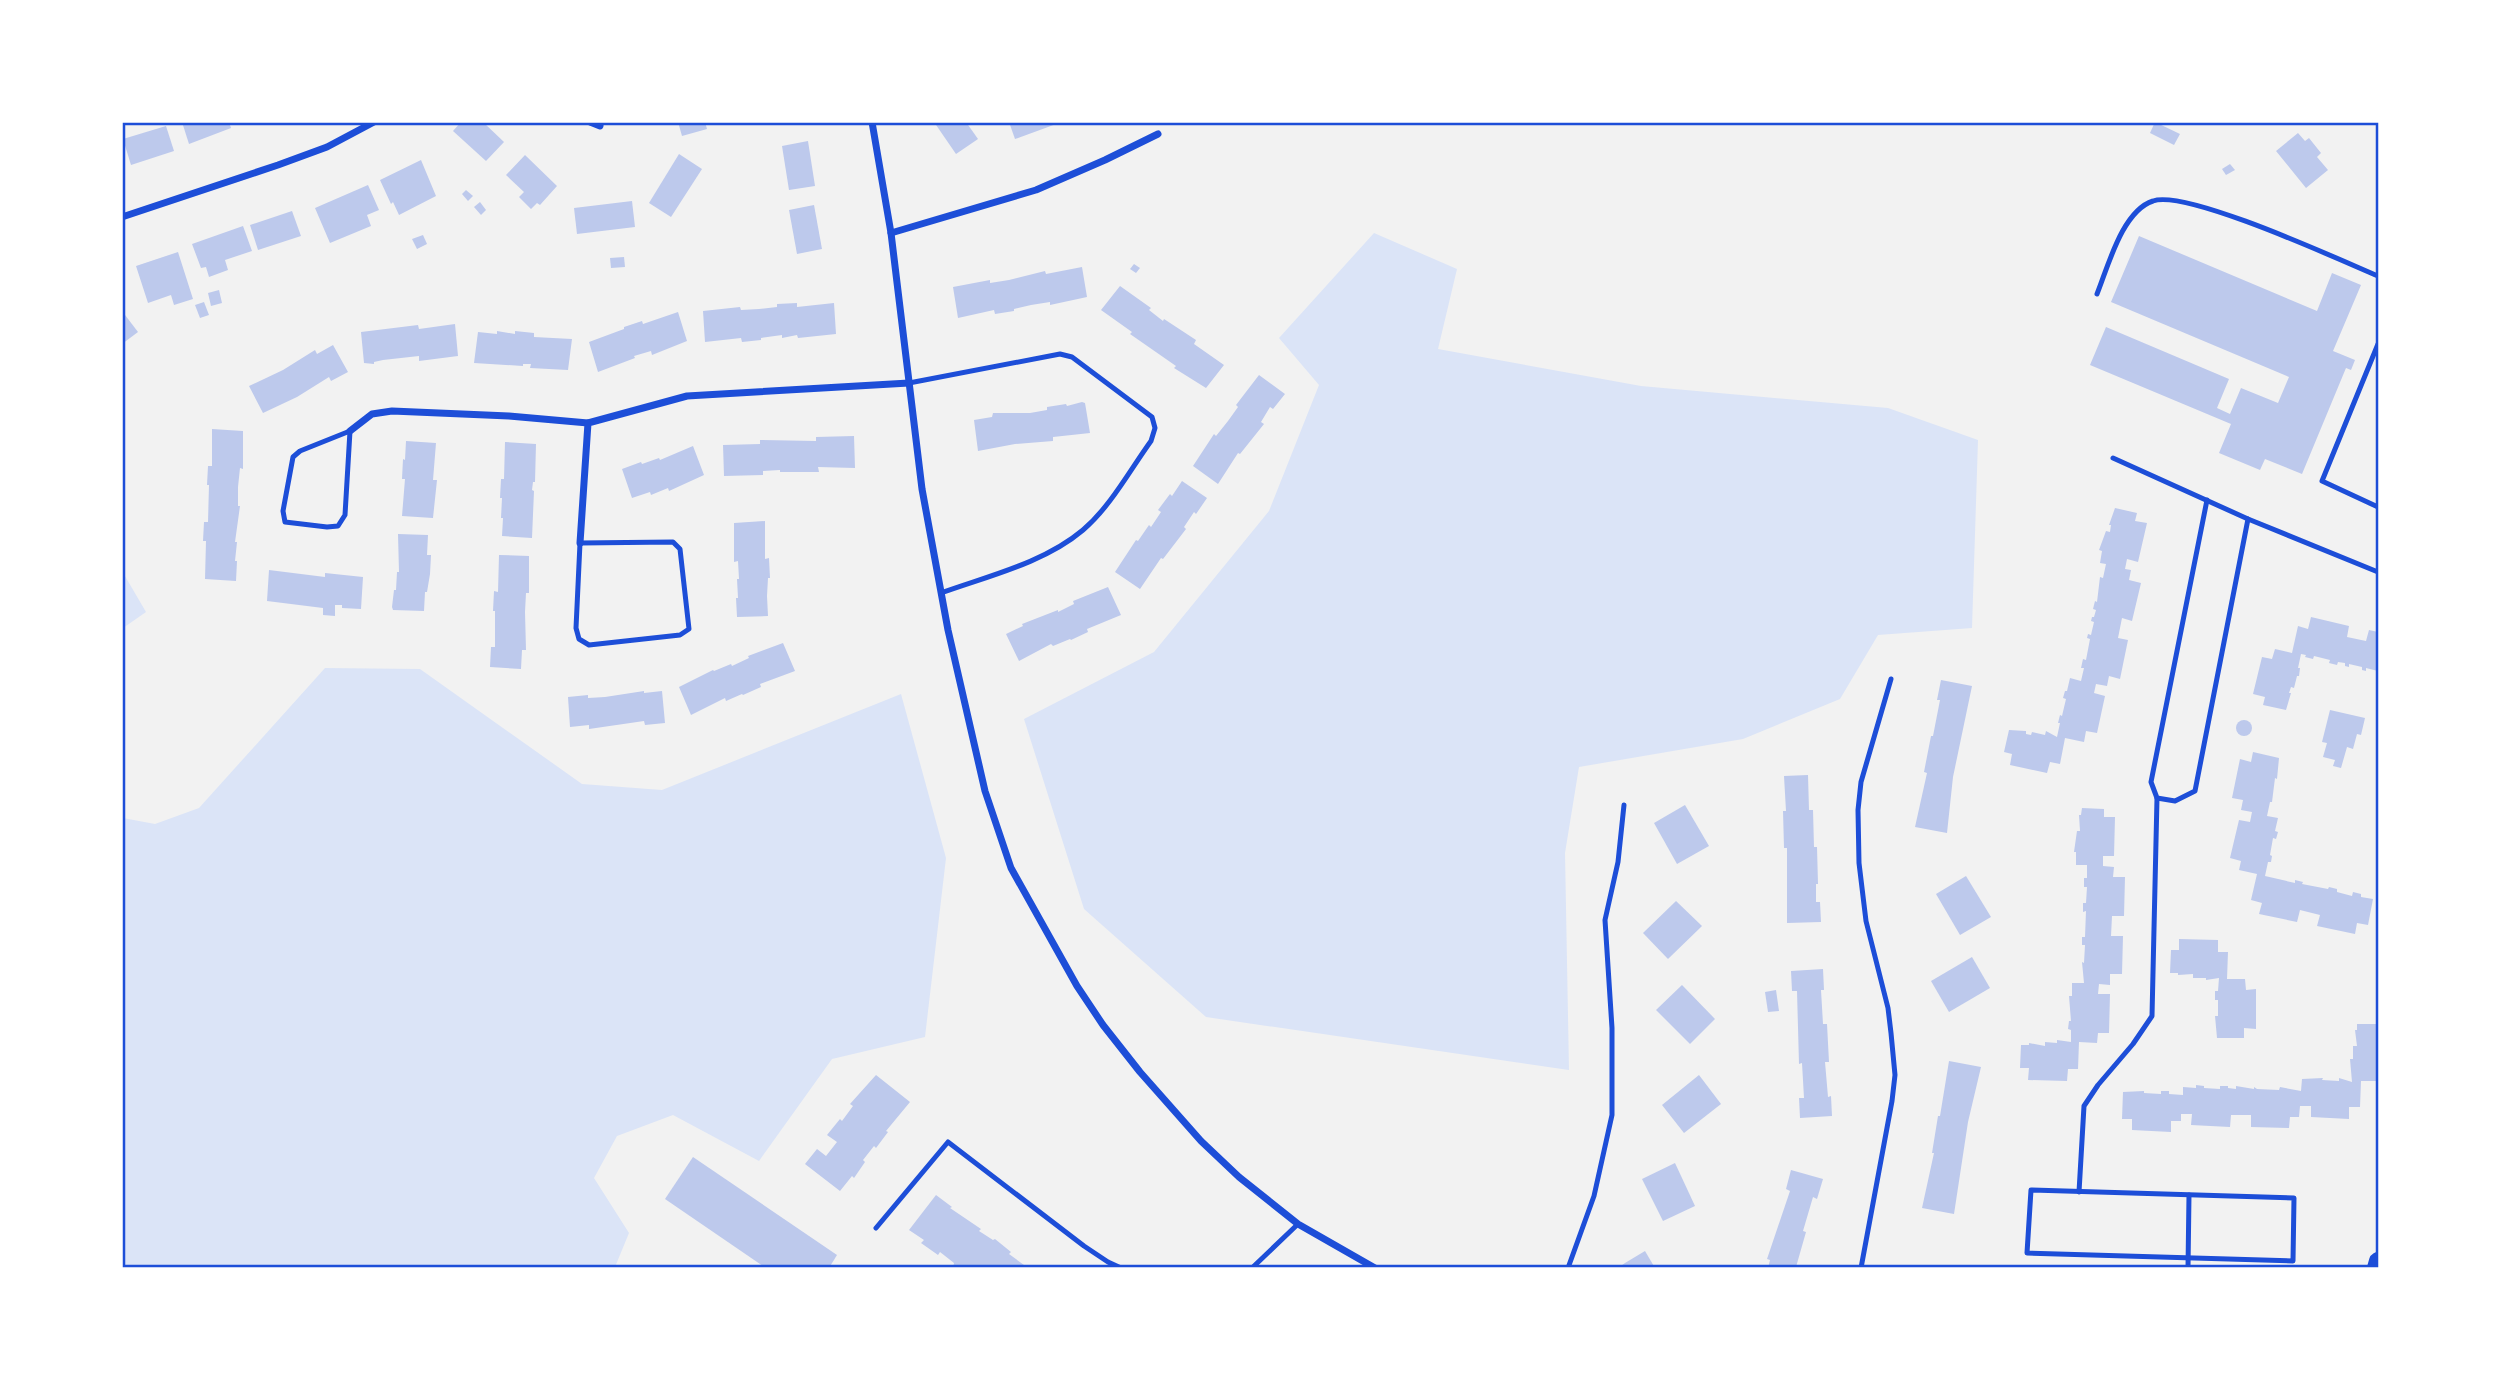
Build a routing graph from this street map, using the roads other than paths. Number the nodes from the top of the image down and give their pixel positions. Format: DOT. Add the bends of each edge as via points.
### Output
graph roads {
  1 [pos="374,122"];
  2 [pos="590,122"];
  3 [pos="872,122"];
  4 [pos="600,127"];
  5 [pos="1158,134"];
  6 [pos="122,217"];
  7 [pos="891,233"];
  8 [pos="2378,276"];
  9 [pos="2097,294"];
  10 [pos="2378,344"];
  11 [pos="909,383"];
  12 [pos="588,423"];
  13 [pos="350,431"];
  14 [pos="2113,458"];
  15 [pos="2207,499"];
  16 [pos="2378,507"];
  17 [pos="2248,519"];
  18 [pos="579,543"];
  19 [pos="2378,572"];
  20 [pos="941,593"];
  21 [pos="1891,679"];
  22 [pos="2157,799"];
  23 [pos="1624,805"];
  24 [pos="2079,1192"];
  25 [pos="2189,1195"];
  26 [pos="1298,1224"];
  27 [pos="876,1228"];
  28 [pos="2188,1259"];
  29 [pos="2378,1261"];
  30 [pos="1121,1268"];
  31 [pos="1252,1268"];
  32 [pos="1375,1268"];
  33 [pos="1569,1268"];
  34 [pos="1861,1268"];
  35 [pos="2188,1268"];
  36 [pos="2376,1268"];
  1 -- 6 [label="street" via="278,166"];
  2 -- 4 [label="street"];
  3 -- 7 [label="street"];
  5 -- 7 [label="street" via="1036,190"];
  7 -- 11 [label="street"];
  8 -- 9 [label="lane" via="2231,215 2172,200 2153,200 2136,211 2121,232"];
  10 -- 16 [label="lane" via="2322,481"];
  11 -- 12 [label="street" via="687,396"];
  11 -- 20 [label="street"];
  11 -- 20 [label="lane" via="1060,354 1072,357 1152,417 1155,428 1152,441 1082,531 1029,562"];
  12 -- 13 [label="street" via="392,411 372,414"];
  12 -- 18 [label="street"];
  13 -- 13 [label="lane" via="293,457 285,522 338,526 345,516"];
  14 -- 15 [label="lane"];
  15 -- 17 [label="lane"];
  15 -- 22 [label="lane" via="2151,782"];
  17 -- 19 [label="lane"];
  17 -- 22 [label="lane" via="2195,791 2175,801"];
  18 -- 18 [label="lane" via="673,542 680,549 689,629 680,635 589,645 579,639"];
  20 -- 26 [label="street" via="985,792 1011,868 1058,952 1103,1025 1140,1072 1216,1157"];
  21 -- 34 [label="lane" via="1864,770 1858,810 1866,921 1888,1008 1895,1075"];
  22 -- 24 [label="lane" via="2152,1016 2084,1107"];
  23 -- 33 [label="lane" via="1605,920 1612,1115 1594,1196"];
  24 -- 25 [label="lane"];
  24 -- 28 [label="lane" via="2031,1190 2027,1253"];
  25 -- 28 [label="lane"];
  25 -- 28 [label="lane" via="2294,1198 2293,1261"];
  26 -- 31 [label="lane"];
  26 -- 32 [label="street"];
  27 -- 30 [label="lane" via="947,1142 1084,1246"];
  28 -- 35 [label="lane"];
  29 -- 36 [label="main road"];
}
